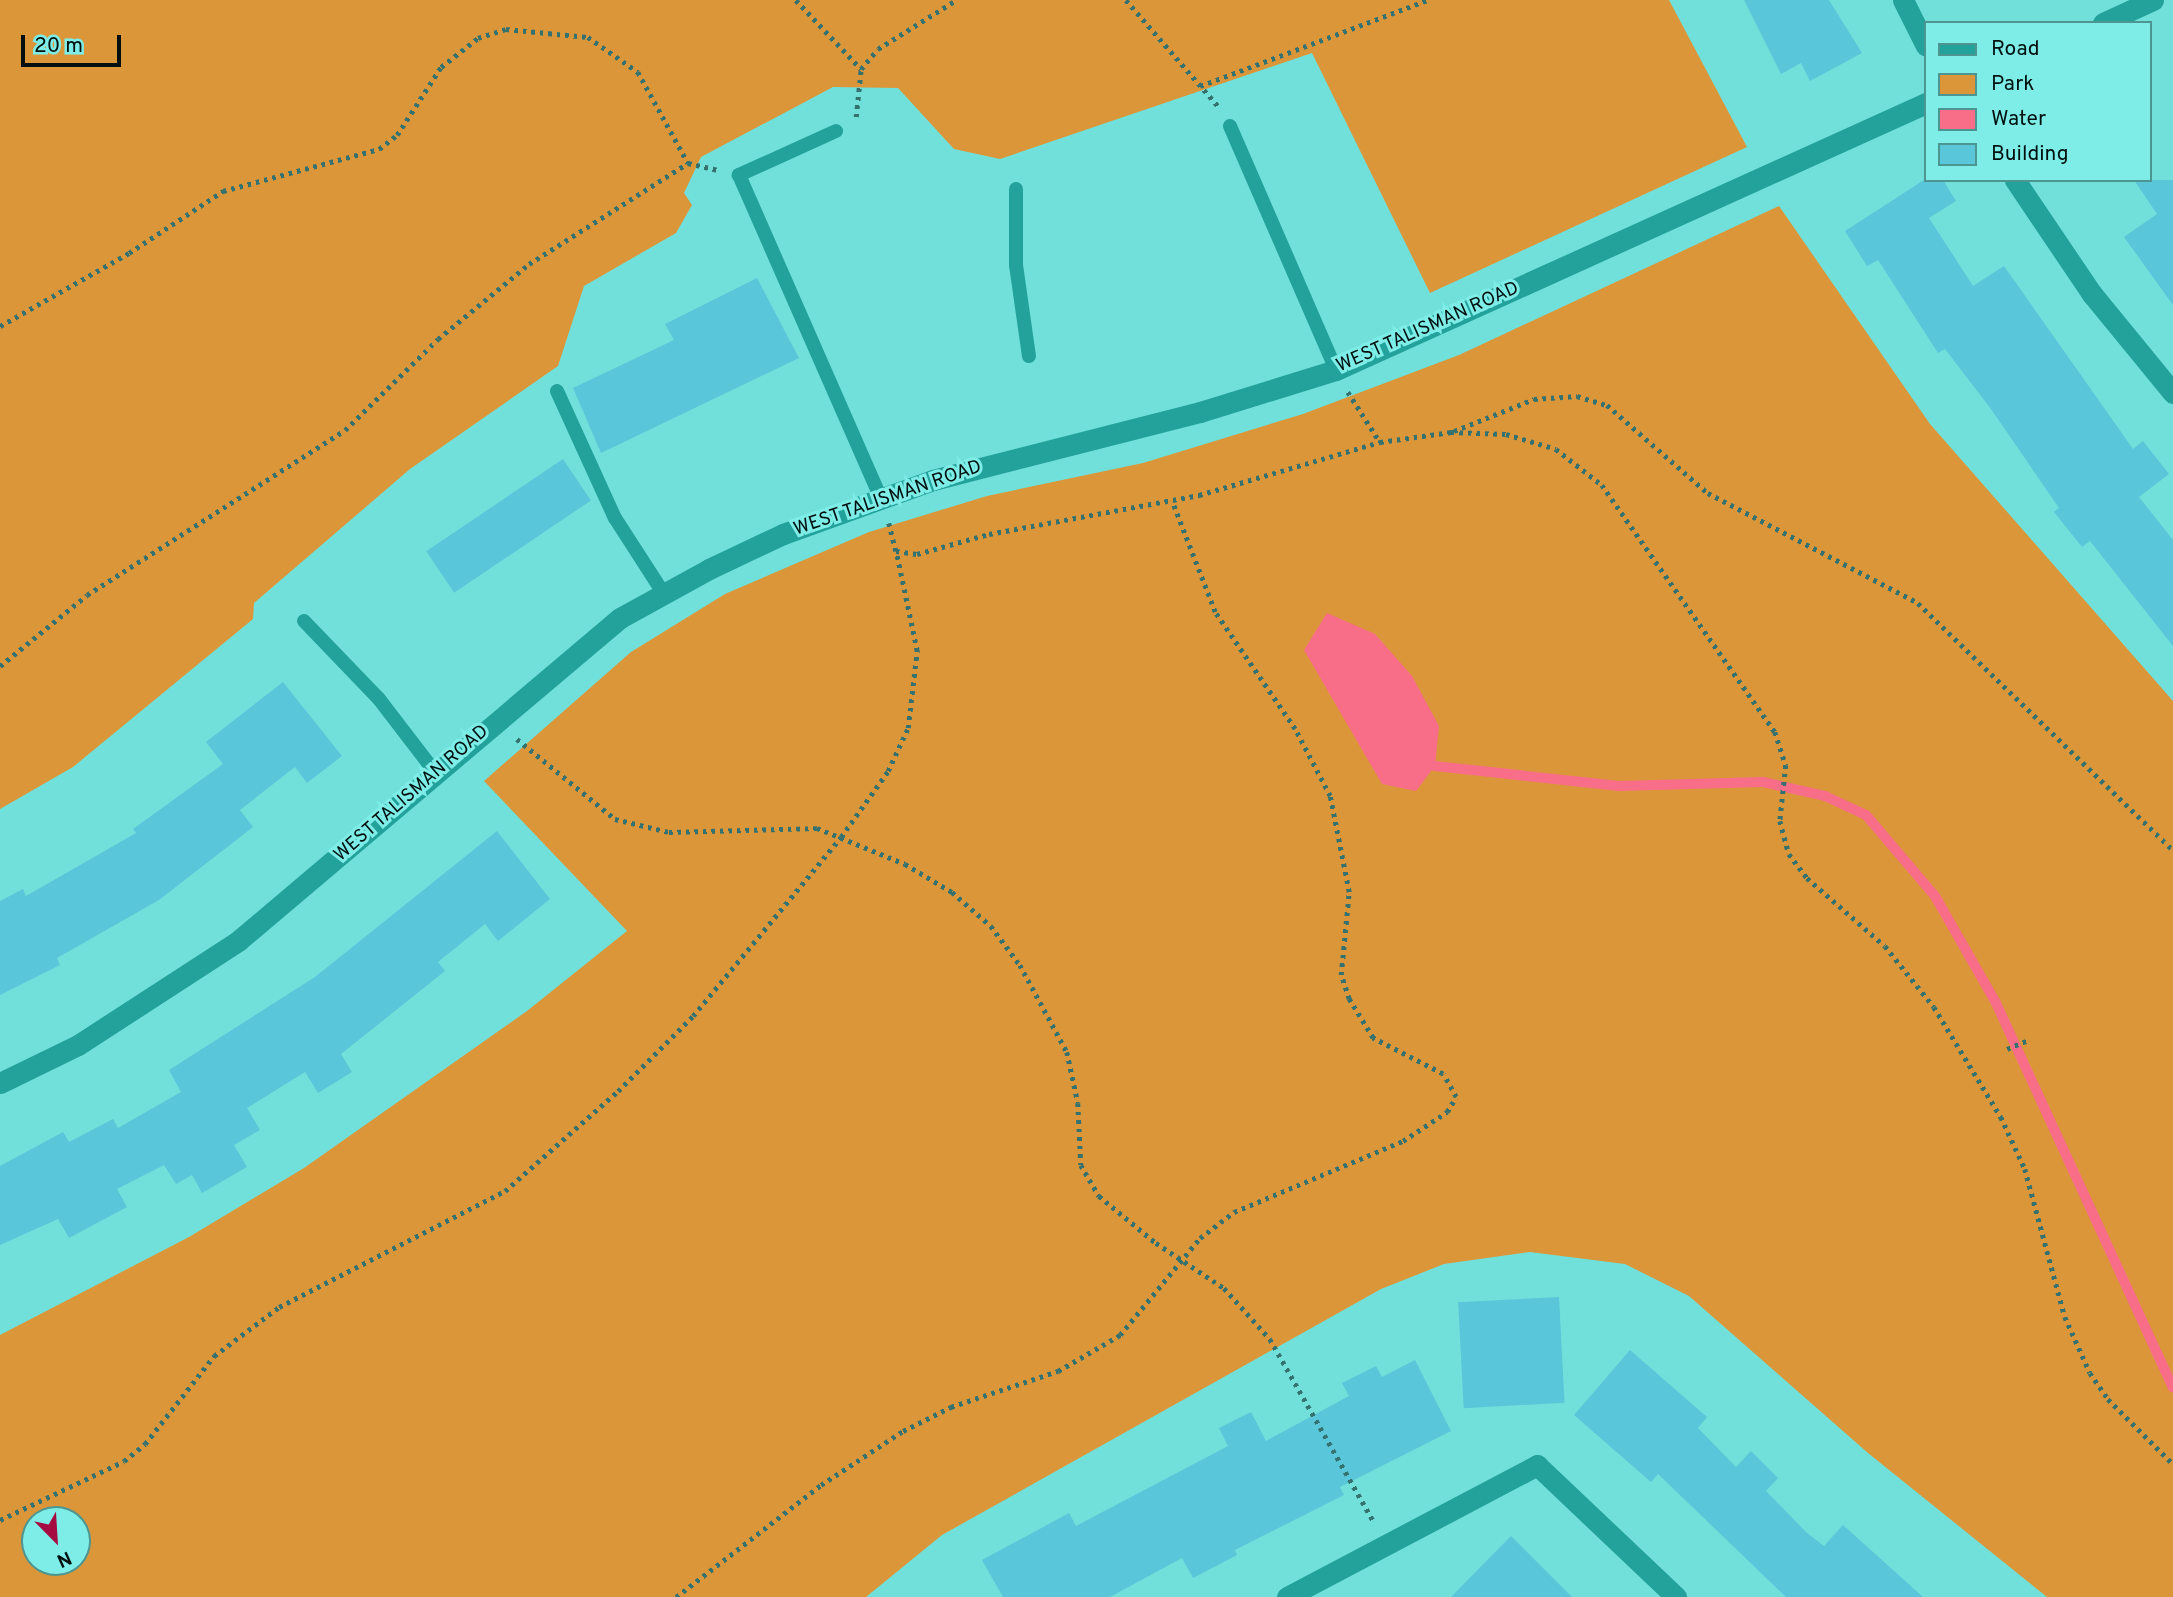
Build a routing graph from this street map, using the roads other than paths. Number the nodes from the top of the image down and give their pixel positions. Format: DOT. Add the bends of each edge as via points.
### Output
graph roads {
  1 [pos="1903,0"];
  2 [pos="2153,0"];
  3 [pos="2107,21"];
  4 [pos="1924,42"];
  5 [pos="1924,104"];
  6 [pos="1230,126"];
  7 [pos="836,131"];
  8 [pos="2016,182"];
  9 [pos="1016,189"];
  10 [pos="1029,356"];
  11 [pos="1336,370"];
  12 [pos="557,391"];
  13 [pos="2173,393"];
  14 [pos="881,498"];
  15 [pos="664,594"];
  16 [pos="304,621"];
  17 [pos="435,772"];
  18 [pos="0,1083"];
  19 [pos="1287,1597"];
  20 [pos="1676,1597"];
  1 -- 4 [label="street"];
  2 -- 3 [label="street"];
  5 -- 11 [label="street, WEST TALISMAN ROAD"];
  6 -- 11 [label="lane"];
  7 -- 14 [label="lane" via="739,176"];
  8 -- 13 [label="street" via="2092,294"];
  9 -- 10 [label="lane" via="1016,265"];
  11 -- 14 [label="street, WEST TALISMAN ROAD"];
  12 -- 15 [label="lane" via="615,518"];
  14 -- 15 [label="street, WEST TALISMAN ROAD" via="783,534"];
  15 -- 17 [label="street, WEST TALISMAN ROAD" via="620,618"];
  16 -- 17 [label="lane" via="379,699"];
  17 -- 18 [label="street, WEST TALISMAN ROAD" via="237,941 78,1045"];
  19 -- 20 [label="street" via="1536,1465"];
}
